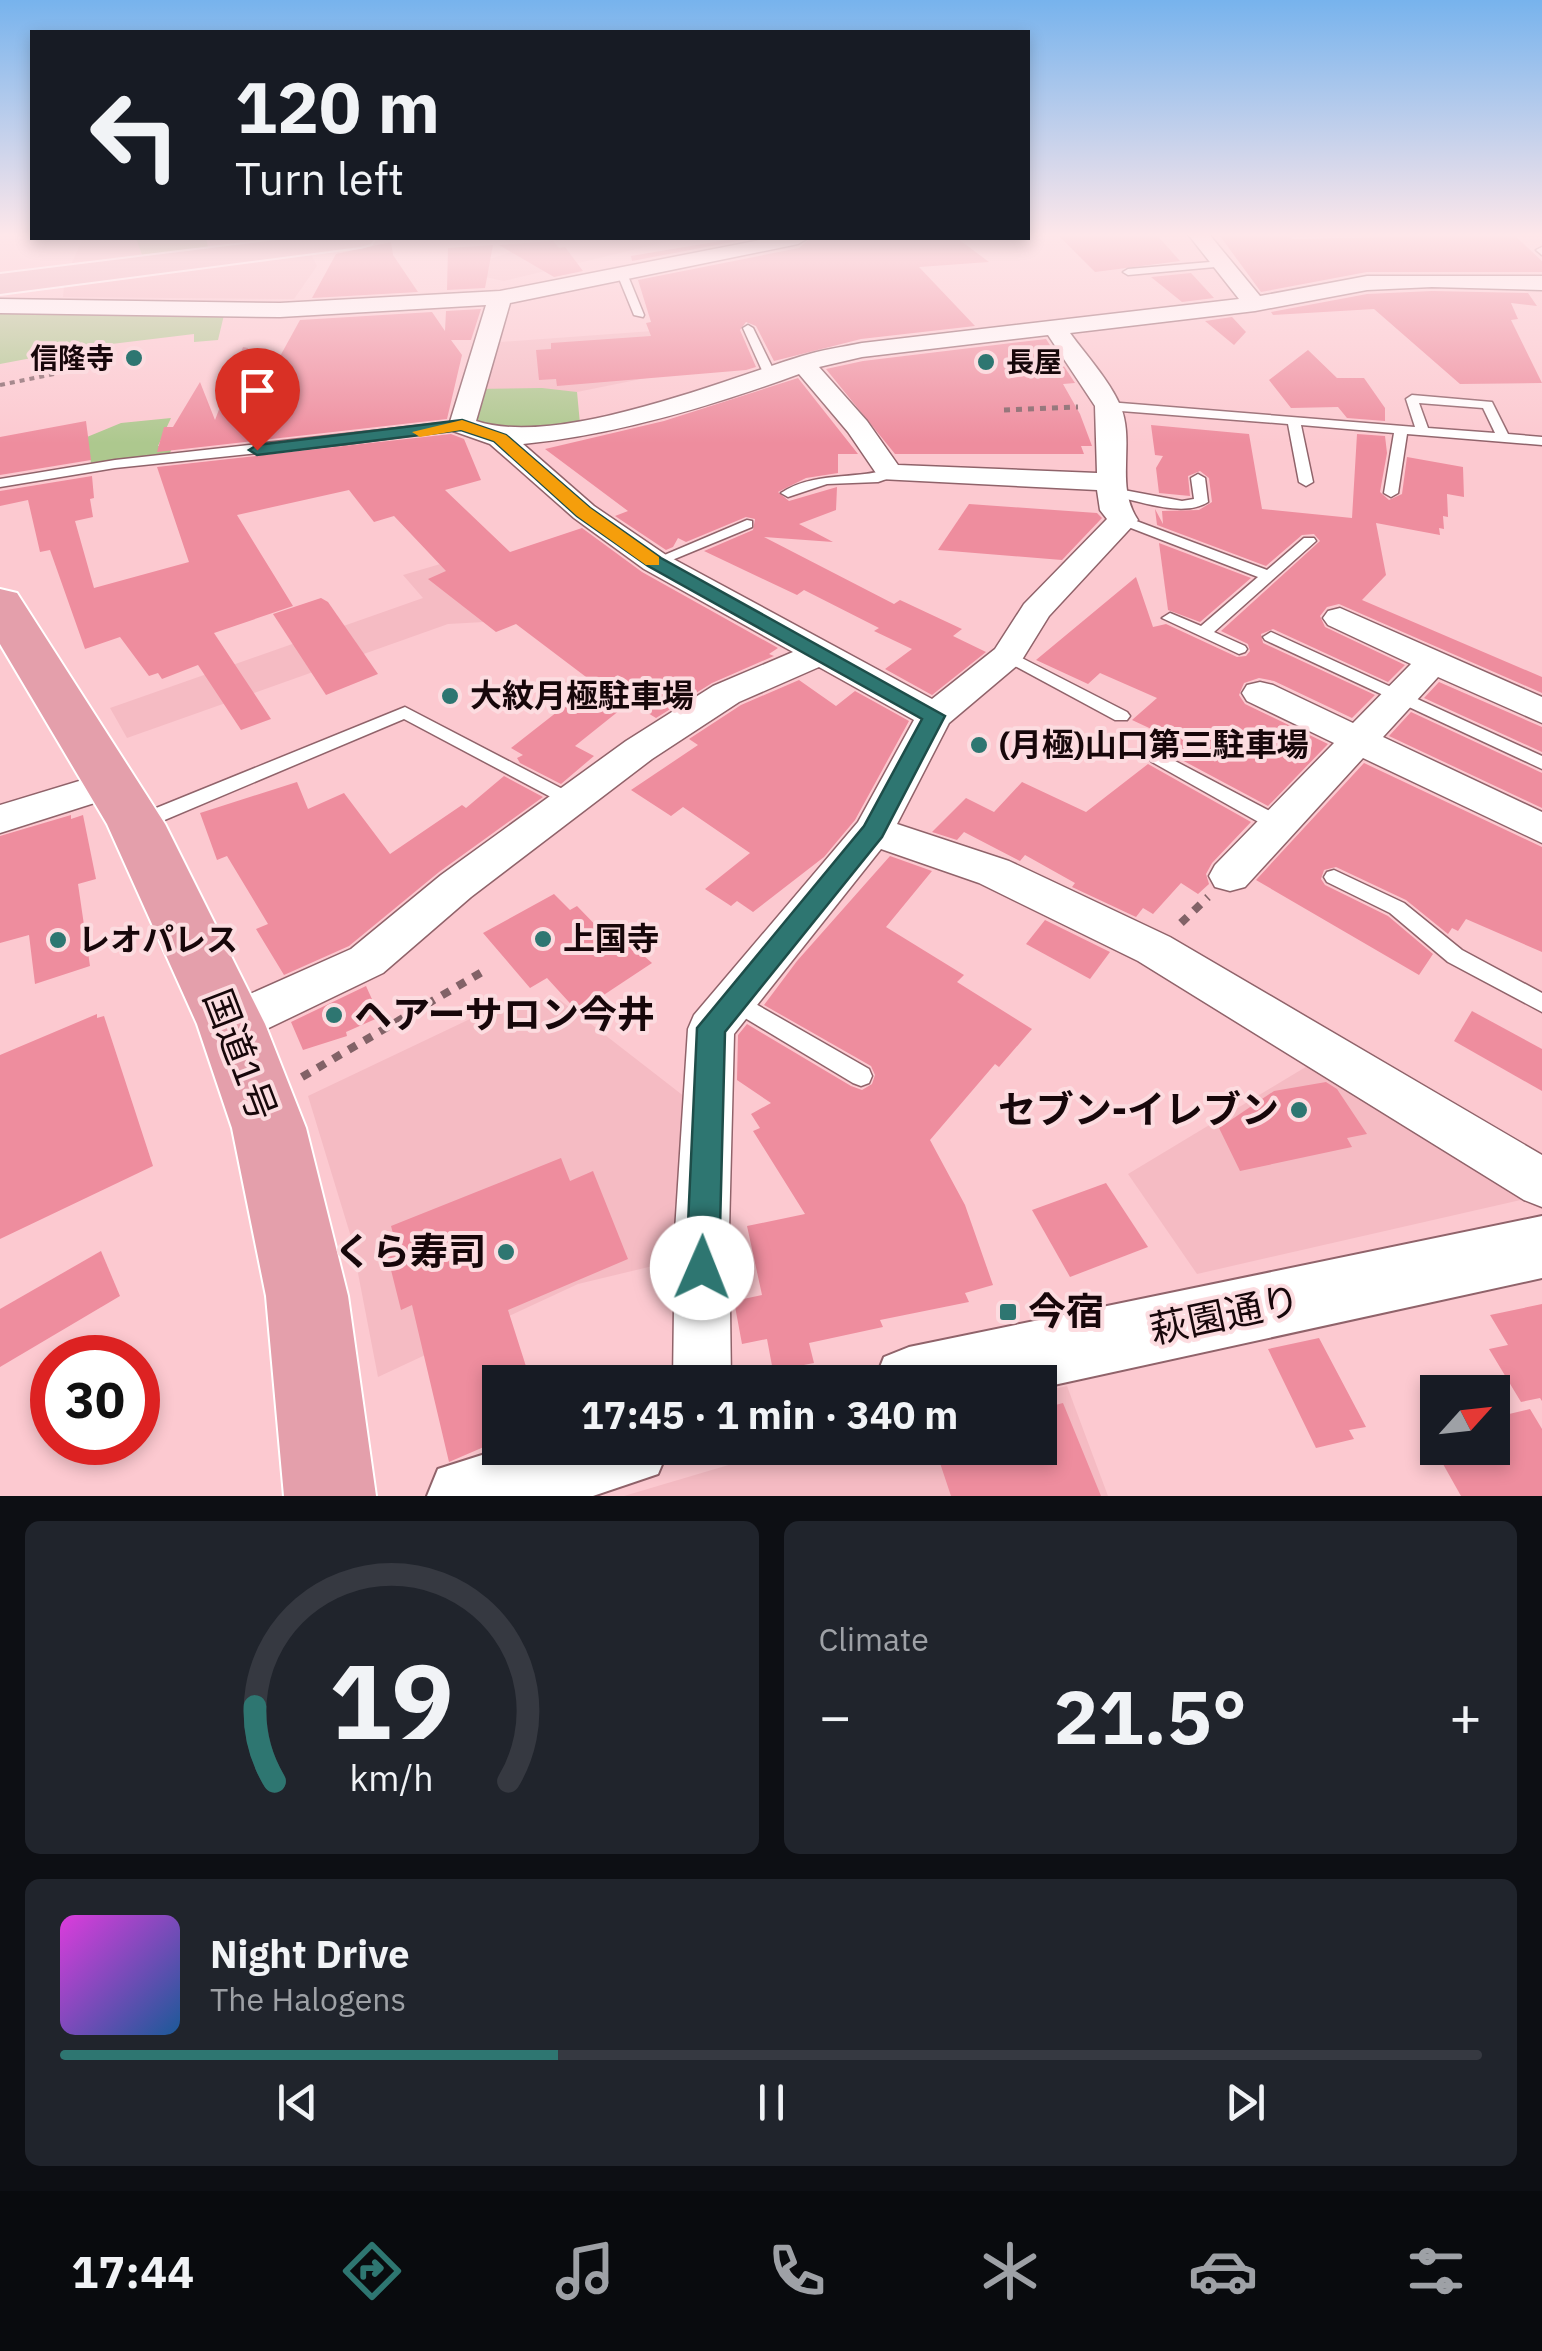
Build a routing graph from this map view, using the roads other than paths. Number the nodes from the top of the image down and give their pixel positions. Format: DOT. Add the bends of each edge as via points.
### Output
graph roads {
  1 [pos="406,303"];
  2 [pos="499,303"];
  3 [pos="634,303"];
  4 [pos="1261,303"];
  5 [pos="1255,304"];
  6 [pos="0,306"];
  7 [pos="639,314"];
  8 [pos="748,328"];
  9 [pos="1056,329"];
  10 [pos="804,364"];
  11 [pos="771,377"];
  12 [pos="1108,406"];
  13 [pos="1294,422"];
  14 [pos="462,425"];
  15 [pos="1401,430"];
  16 [pos="1422,430"];
  17 [pos="1503,437"];
  18 [pos="500,438"];
  19 [pos="1542,441"];
  20 [pos="890,473"];
  21 [pos="1198,478"];
  22 [pos="0,482"];
  23 [pos="1306,482"];
  24 [pos="788,493"];
  25 [pos="1391,493"];
  26 [pos="1116,498"];
  27 [pos="747,524"];
  28 [pos="1309,541"];
  29 [pos="655,562"];
  30 [pos="1269,576"];
  31 [pos="0,603"];
  32 [pos="1170,618"];
  33 [pos="1340,618"];
  34 [pos="1203,633"];
  35 [pos="1271,637"];
  36 [pos="1239,648"];
  37 [pos="820,654"];
  38 [pos="1008,656"];
  39 [pos="1427,668"];
  40 [pos="1260,693"];
  41 [pos="1399,696"];
  42 [pos="1542,711"];
  43 [pos="934,716"];
  44 [pos="1121,716"];
  45 [pos="1360,738"];
  46 [pos="1158,758"];
  47 [pos="1542,764"];
  48 [pos="570,800"];
  49 [pos="124,804"];
  50 [pos="0,819"];
  51 [pos="1278,824"];
  52 [pos="1542,829"];
  53 [pos="873,831"];
  54 [pos="1230,876"];
  55 [pos="1334,877"];
  56 [pos="733,1000"];
  57 [pos="1542,1002"];
  58 [pos="232,1024"];
  59 [pos="860,1076"];
  60 [pos="1542,1183"];
  61 [pos="1542,1248"];
  62 [pos="702,1365"];
  63 [pos="989,1365"];
  64 [pos="573,1465"];
  65 [pos="330,1496"];
  66 [pos="465,1496"];
  1 -- 6 [label="street" via="266,310"];
  2 -- 14 [label="street"];
  3 -- 7 [label="lane"];
  4 -- 5 [label="street"];
  5 -- 9 [label="street"];
  8 -- 11 [label="lane"];
  9 -- 10 [label="street" via="862,350"];
  9 -- 12 [label="street"];
  10 -- 11 [label="street"];
  10 -- 20 [label="street"];
  11 -- 18 [label="street" via="610,421"];
  12 -- 13 [label="lane"];
  12 -- 26 [label="street"];
  13 -- 15 [label="lane"];
  13 -- 23 [label="lane"];
  14 -- 18 [label="street"];
  14 -- 22 [label="lane" via="296,448 180,454"];
  15 -- 16 [label="lane"];
  15 -- 25 [label="lane"];
  16 -- 17 [label="lane"];
  16 -- 17 [label="lane" via="1412,399 1488,405"];
  17 -- 19 [label="lane"];
  18 -- 29 [label="street" via="584,512"];
  20 -- 24 [label="lane" via="826,480"];
  20 -- 26 [label="street"];
  21 -- 26 [label="lane" via="1200,502"];
  26 -- 30 [label="lane"];
  26 -- 38 [label="street"];
  27 -- 29 [label="lane"];
  28 -- 30 [label="lane"];
  29 -- 37 [label="street"];
  30 -- 34 [label="lane"];
  31 -- 49 [label="highway, 国道1号"];
  32 -- 34 [label="lane"];
  33 -- 42 [label="street"];
  34 -- 36 [label="lane"];
  35 -- 41 [label="lane"];
  37 -- 43 [label="street"];
  37 -- 48 [label="street" via="726,694"];
  38 -- 43 [label="street"];
  38 -- 44 [label="lane"];
  39 -- 41 [label="street"];
  40 -- 45 [label="street"];
  41 -- 45 [label="street"];
  41 -- 47 [label="lane"];
  43 -- 53 [label="street"];
  45 -- 51 [label="street"];
  45 -- 52 [label="street"];
  46 -- 51 [label="lane"];
  48 -- 49 [label="lane" via="404,712"];
  48 -- 58 [label="street" via="367,961"];
  49 -- 50 [label="street"];
  49 -- 58 [label="highway, 国道1号"];
  51 -- 54 [label="street"];
  53 -- 56 [label="street"];
  53 -- 60 [label="street" via="994,872 1154,949"];
  55 -- 57 [label="lane" via="1397,908 1455,956"];
  56 -- 59 [label="lane"];
  56 -- 62 [label="street" via="711,1028"];
  58 -- 65 [label="highway, 国道1号" via="270,1128 307,1296"];
  61 -- 63 [label="street, 萩園通り"];
  64 -- 66 [label="street"];
}
